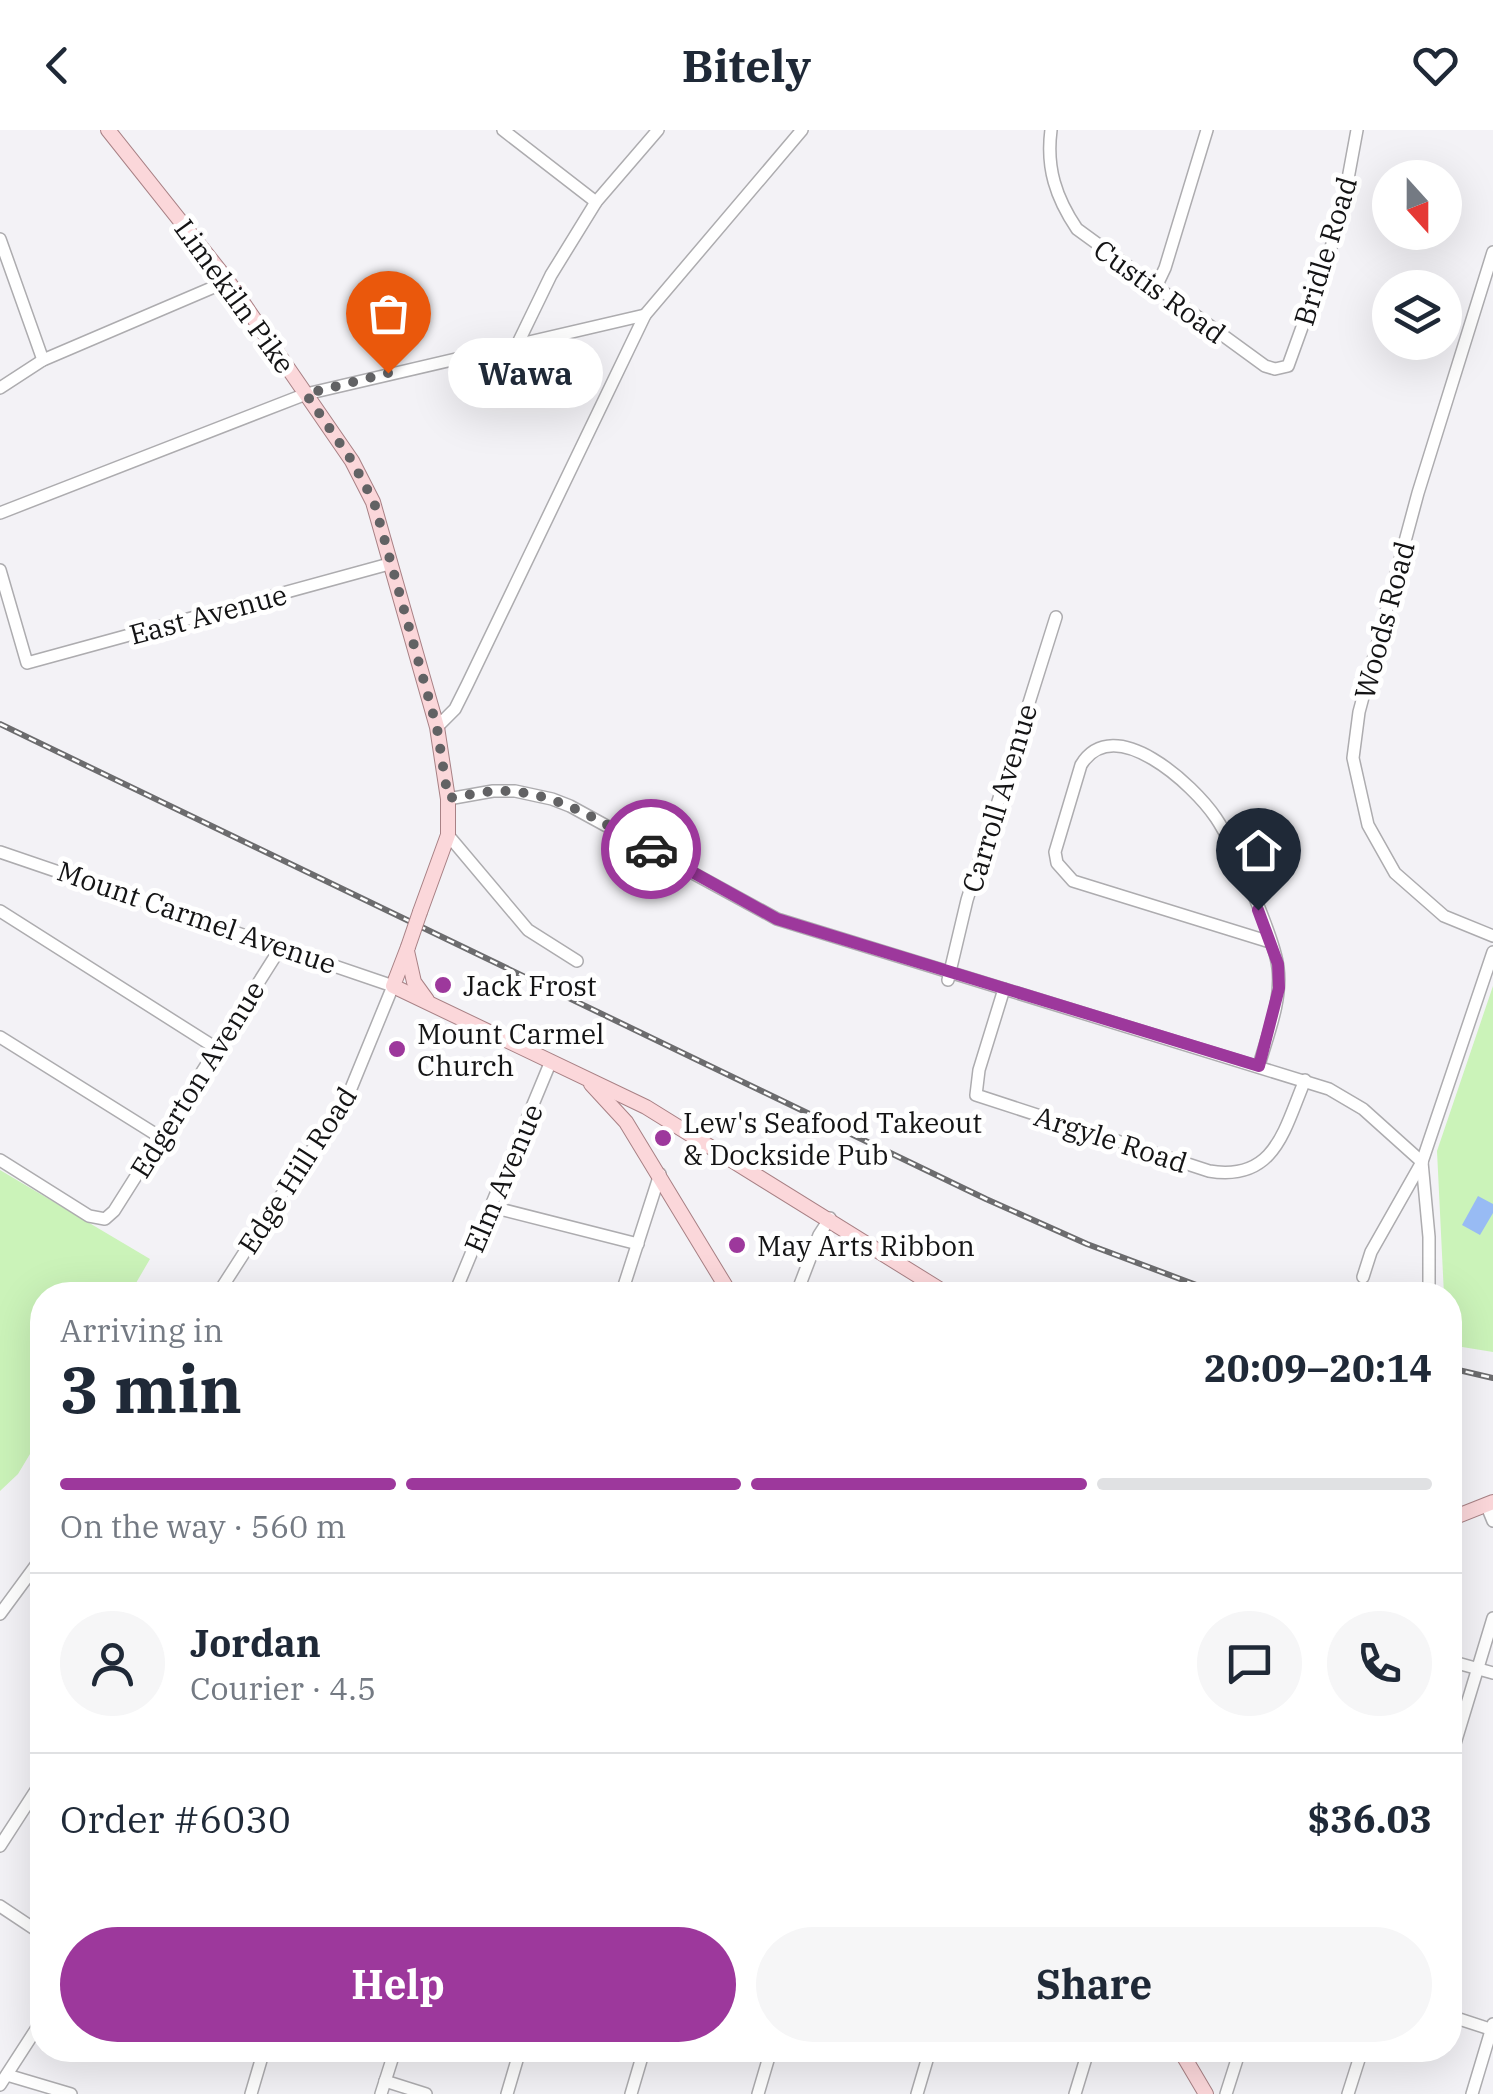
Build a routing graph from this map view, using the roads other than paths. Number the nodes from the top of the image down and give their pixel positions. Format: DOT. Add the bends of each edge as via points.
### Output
graph roads {
  1 [pos="108,130"];
  2 [pos="503,130"];
  3 [pos="658,130"];
  4 [pos="802,130"];
  5 [pos="1051,130"];
  6 [pos="1207,130"];
  7 [pos="1357,130"];
  8 [pos="596,202"];
  9 [pos="0,239"];
  10 [pos="1493,252"];
  11 [pos="228,281"];
  12 [pos="1156,286"];
  13 [pos="645,314"];
  14 [pos="518,343"];
  15 [pos="42,360"];
  16 [pos="1284,368"];
  17 [pos="0,388"];
  18 [pos="306,394"];
  19 [pos="0,513"];
  20 [pos="389,564"];
  21 [pos="0,570"];
  22 [pos="1056,617"];
  23 [pos="437,728"];
  24 [pos="448,798"];
  25 [pos="448,834"];
  26 [pos="0,852"];
  27 [pos="0,911"];
  28 [pos="1493,936"];
  29 [pos="1270,942"];
  30 [pos="281,947"];
  31 [pos="407,949"];
  32 [pos="1493,952"];
  33 [pos="577,961"];
  34 [pos="948,977"];
  35 [pos="393,986"];
  36 [pos="1004,989"];
  37 [pos="430,1004"];
  38 [pos="0,1036"];
  39 [pos="216,1048"];
  40 [pos="552,1061"];
  41 [pos="1259,1066"];
  42 [pos="584,1076"];
  43 [pos="1305,1080"];
  44 [pos="160,1137"];
  45 [pos="0,1160"];
  46 [pos="1422,1162"];
  47 [pos="660,1174"];
  48 [pos="492,1207"];
  49 [pos="830,1218"];
  50 [pos="638,1244"];
  51 [pos="1362,1276"];
  52 [pos="225,1282"];
  53 [pos="460,1282"];
  54 [pos="625,1282"];
  55 [pos="723,1282"];
  56 [pos="801,1282"];
  57 [pos="929,1282"];
  58 [pos="1429,1282"];
  59 [pos="1490,1503"];
  60 [pos="1462,1504"];
  61 [pos="1462,1514"];
  62 [pos="1493,1521"];
  63 [pos="30,1574"];
  64 [pos="0,1614"];
  65 [pos="1493,1618"];
  66 [pos="1462,1664"];
  67 [pos="1478,1669"];
  68 [pos="1493,1674"];
  69 [pos="1462,1721"];
  70 [pos="30,1800"];
  71 [pos="0,1846"];
  72 [pos="0,1906"];
  73 [pos="30,1926"];
  74 [pos="1462,2019"];
  75 [pos="1492,2028"];
  76 [pos="30,2039"];
  77 [pos="260,2062"];
  78 [pos="391,2062"];
  79 [pos="516,2062"];
  80 [pos="640,2062"];
  81 [pos="767,2062"];
  82 [pos="926,2062"];
  83 [pos="1085,2062"];
  84 [pos="1187,2062"];
  85 [pos="1236,2062"];
  86 [pos="1358,2062"];
  87 [pos="4,2080"];
  88 [pos="383,2088"];
  89 [pos="70,2094"];
  90 [pos="251,2094"];
  91 [pos="426,2094"];
  92 [pos="507,2094"];
  93 [pos="631,2094"];
  94 [pos="758,2094"];
  95 [pos="916,2094"];
  96 [pos="1075,2094"];
  97 [pos="1206,2094"];
  98 [pos="1226,2094"];
  99 [pos="1348,2094"];
  100 [pos="1472,2094"];
  1 -- 11 [label="main road, Limekiln Pike"];
  2 -- 8 [label="street"];
  3 -- 8 [label="street"];
  4 -- 13 [label="street"];
  5 -- 12 [label="street, Custis Road" via="1053,181 1077,229"];
  6 -- 12 [label="street"];
  7 -- 16 [label="street, Bridle Road" via="1340,222"];
  8 -- 14 [label="street"];
  9 -- 15 [label="street"];
  10 -- 28 [label="street, Woods Road" via="1418,493 1359,712 1353,758 1368,824 1395,872 1444,916"];
  11 -- 15 [label="street"];
  11 -- 18 [label="main road, Limekiln Pike"];
  12 -- 16 [label="street, Custis Road" via="1264,366"];
  13 -- 14 [label="street"];
  13 -- 23 [label="street" via="455,709"];
  14 -- 18 [label="street"];
  15 -- 17 [label="street"];
  18 -- 19 [label="street"];
  18 -- 20 [label="main road, Limekiln Pike" via="374,502"];
  20 -- 21 [label="street, East Avenue" via="28,664"];
  20 -- 23 [label="main road, Limekiln Pike"];
  22 -- 34 [label="street, Carroll Avenue"];
  23 -- 24 [label="main road, Limekiln Pike"];
  24 -- 25 [label="main road, Limekiln Pike"];
  24 -- 34 [label="street" via="515,792 570,806 777,919"];
  25 -- 31 [label="main road, Limekiln Pike, bridge"];
  25 -- 33 [label="street" via="520,923"];
  26 -- 30 [label="street, Mount Carmel Avenue"];
  27 -- 39 [label="street"];
  29 -- 29 [label="street" via="1126,900 1064,872 1055,852 1087,756 1115,744 1142,754 1167,768 1213,814"];
  29 -- 41 [label="street" via="1279,988"];
  30 -- 35 [label="street, Mount Carmel Avenue"];
  30 -- 39 [label="street, Edgerton Avenue"];
  31 -- 35 [label="main road, Limekiln Pike"];
  31 -- 37 [label="main road" via="414,982"];
  32 -- 46 [label="street"];
  34 -- 36 [label="street"];
  35 -- 37 [label="main road"];
  35 -- 52 [label="street, Edge Hill Road" via="343,1108"];
  36 -- 41 [label="street"];
  36 -- 43 [label="street, Argyle Road" via="976,1095 1209,1171 1238,1173 1264,1162"];
  37 -- 40 [label="main road"];
  38 -- 44 [label="street"];
  39 -- 44 [label="street, Edgerton Avenue"];
  40 -- 42 [label="main road"];
  40 -- 48 [label="street, Elm Avenue"];
  41 -- 43 [label="street"];
  42 -- 47 [label="main road"];
  42 -- 49 [label="main road" via="646,1106"];
  43 -- 46 [label="street" via="1363,1109"];
  44 -- 45 [label="street, Edgerton Avenue" via="105,1219 89,1216"];
  46 -- 51 [label="street"];
  46 -- 58 [label="street"];
  47 -- 50 [label="street"];
  47 -- 55 [label="main road"];
  48 -- 50 [label="street"];
  48 -- 53 [label="street, Elm Avenue"];
  49 -- 56 [label="street"];
  49 -- 57 [label="main road"];
  50 -- 54 [label="street"];
  59 -- 60 [label="main road"];
  59 -- 61 [label="main road"];
  59 -- 62 [label="street"];
  63 -- 64 [label="street"];
  65 -- 67 [label="street"];
  66 -- 67 [label="street"];
  67 -- 68 [label="street"];
  67 -- 69 [label="street"];
  70 -- 71 [label="street"];
  72 -- 73 [label="street"];
  74 -- 75 [label="street"];
  75 -- 100 [label="street"];
  76 -- 87 [label="street"];
  77 -- 90 [label="street"];
  78 -- 88 [label="street"];
  79 -- 92 [label="street"];
  80 -- 93 [label="street"];
  81 -- 94 [label="street"];
  82 -- 95 [label="street"];
  83 -- 96 [label="street"];
  84 -- 97 [label="main road"];
  85 -- 98 [label="street"];
  86 -- 99 [label="street"];
  87 -- 89 [label="street"];
  88 -- 91 [label="street"];
}
